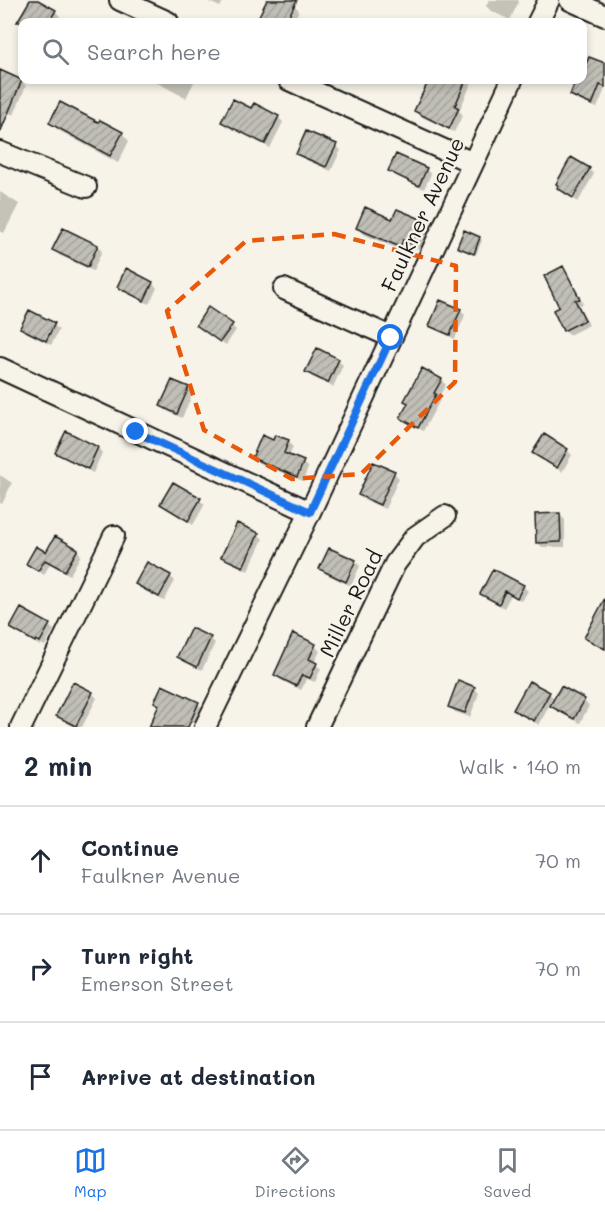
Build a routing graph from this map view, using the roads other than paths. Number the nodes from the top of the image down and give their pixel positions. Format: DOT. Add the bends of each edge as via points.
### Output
graph roads {
  1 [pos="120,0"];
  2 [pos="549,0"];
  3 [pos="570,0"];
  4 [pos="605,16"];
  5 [pos="159,18"];
  6 [pos="540,18"];
  7 [pos="298,84"];
  8 [pos="510,84"];
  9 [pos="0,152"];
  10 [pos="473,163"];
  11 [pos="86,187"];
  12 [pos="284,289"];
  13 [pos="391,338"];
  14 [pos="0,368"];
  15 [pos="310,512"];
  16 [pos="445,516"];
  17 [pos="114,536"];
  18 [pos="21,727"];
  19 [pos="205,727"];
  20 [pos="317,727"];
  1 -- 5 [label="street"];
  2 -- 6 [label="street"];
  3 -- 4 [label="street"];
  7 -- 10 [label="street"];
  8 -- 10 [label="street, Faulkner Avenue"];
  9 -- 11 [label="street"];
  10 -- 13 [label="street, Faulkner Avenue"];
  12 -- 13 [label="street"];
  13 -- 15 [label="street, Faulkner Avenue"];
  14 -- 15 [label="street"];
  15 -- 19 [label="street, Faulkner Avenue"];
  16 -- 20 [label="street, Miller Road" via="415,537 395,564"];
  17 -- 18 [label="street"];
}
